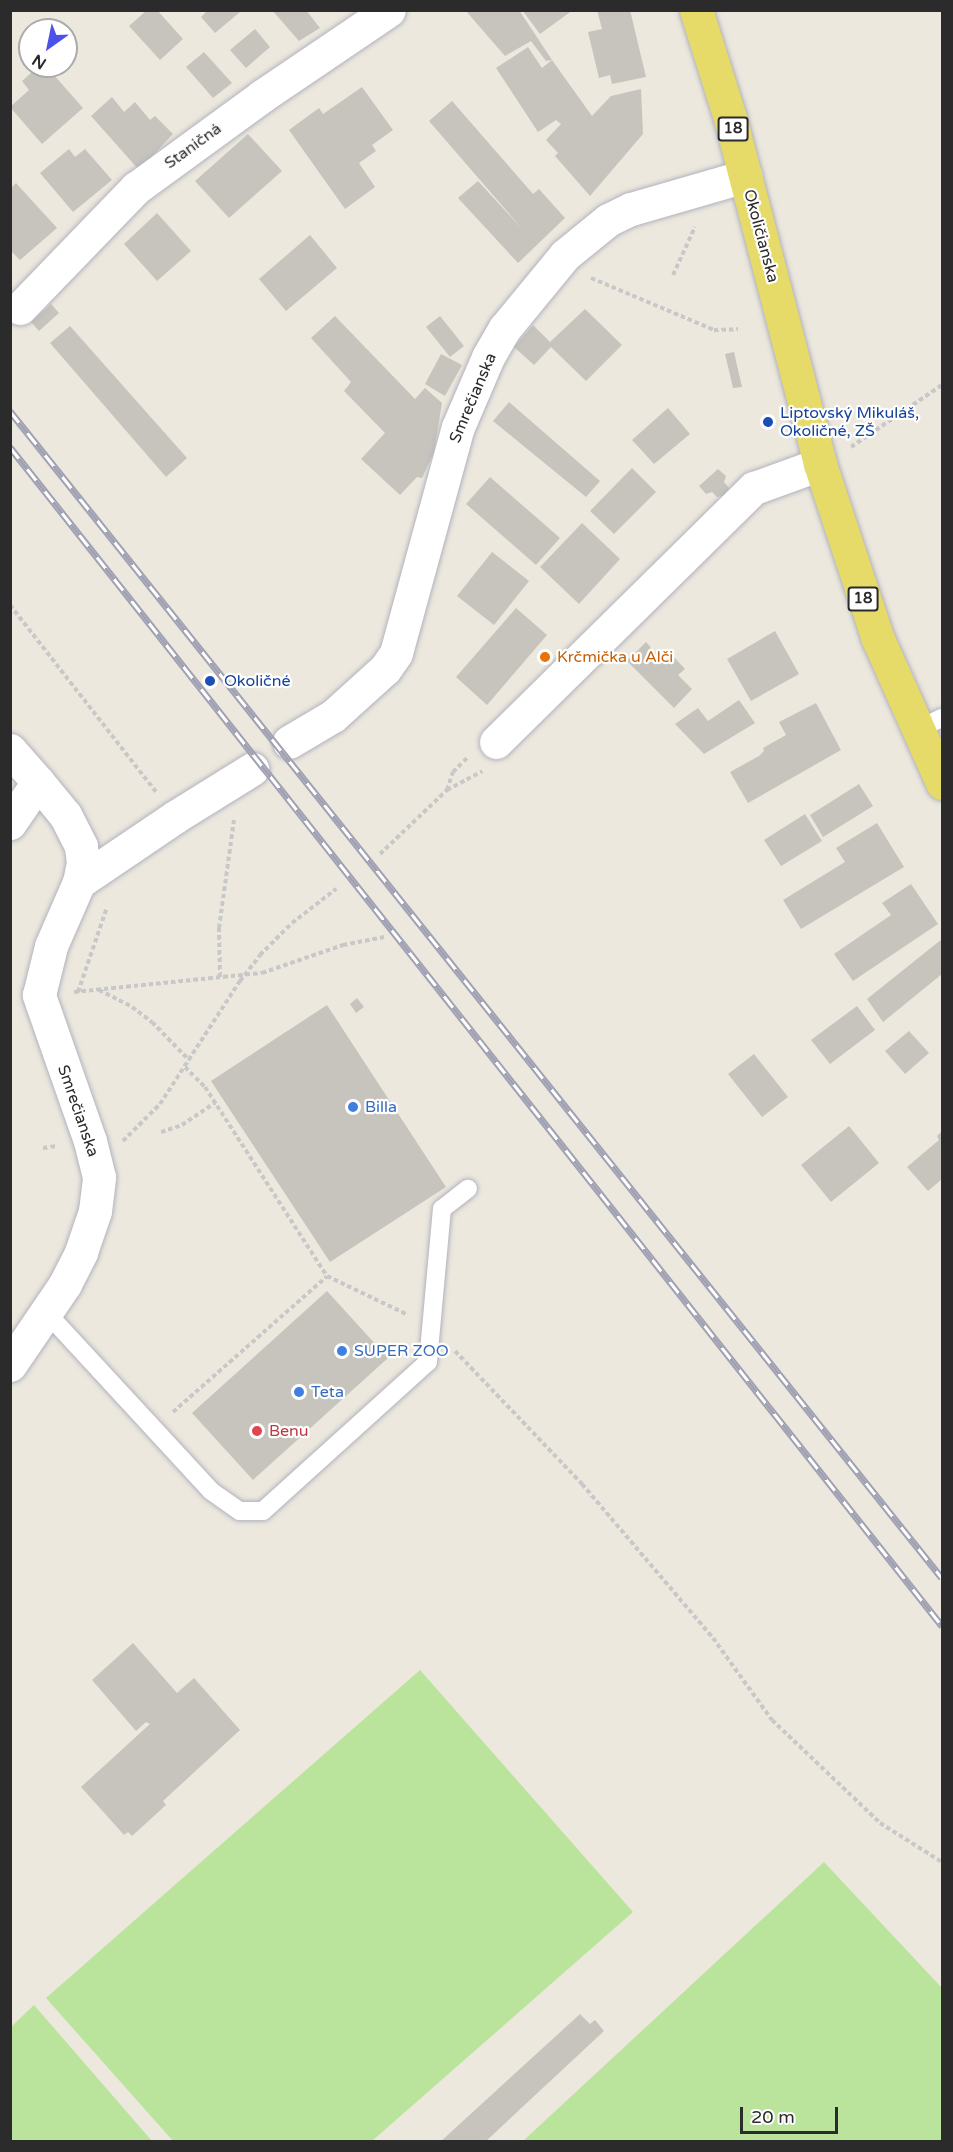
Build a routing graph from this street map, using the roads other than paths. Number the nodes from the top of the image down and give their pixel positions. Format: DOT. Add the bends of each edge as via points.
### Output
graph roads {
  1 [pos="388,10"];
  2 [pos="696,10"];
  3 [pos="746,176"];
  4 [pos="20,308"];
  5 [pos="820,464"];
  6 [pos="930,724"];
  7 [pos="289,742"];
  8 [pos="496,742"];
  9 [pos="10,750"];
  10 [pos="244,774"];
  11 [pos="38,782"];
  12 [pos="942,783"];
  13 [pos="10,823"];
  14 [pos="79,882"];
  15 [pos="468,1189"];
  16 [pos="46,1312"];
  17 [pos="10,1365"];
  1 -- 4 [label="street, Staničná" via="136,188"];
  2 -- 3 [label="main road, Okoličianska / 18"];
  3 -- 5 [label="main road, Okoličianska / 18"];
  3 -- 7 [label="street, Smrečianska" via="631,209 609,220 565,255 547,277 488,357 458,427 396,652 385,669 333,716"];
  5 -- 6 [label="main road, Okoličianska / 18" via="874,627"];
  5 -- 8 [label="street" via="754,488"];
  6 -- 12 [label="main road, Okoličianska / 18"];
  9 -- 11 [label="street"];
  10 -- 14 [label="street"];
  11 -- 13 [label="street"];
  11 -- 14 [label="street" via="76,833 83,863"];
  14 -- 16 [label="street, Smrečianska" via="51,946 39,995 99,1177 95,1211 81,1252"];
  15 -- 16 [label="lane" via="442,1209 428,1362 263,1511 240,1510 211,1491"];
  16 -- 17 [label="street, Smrečianska"];
}
